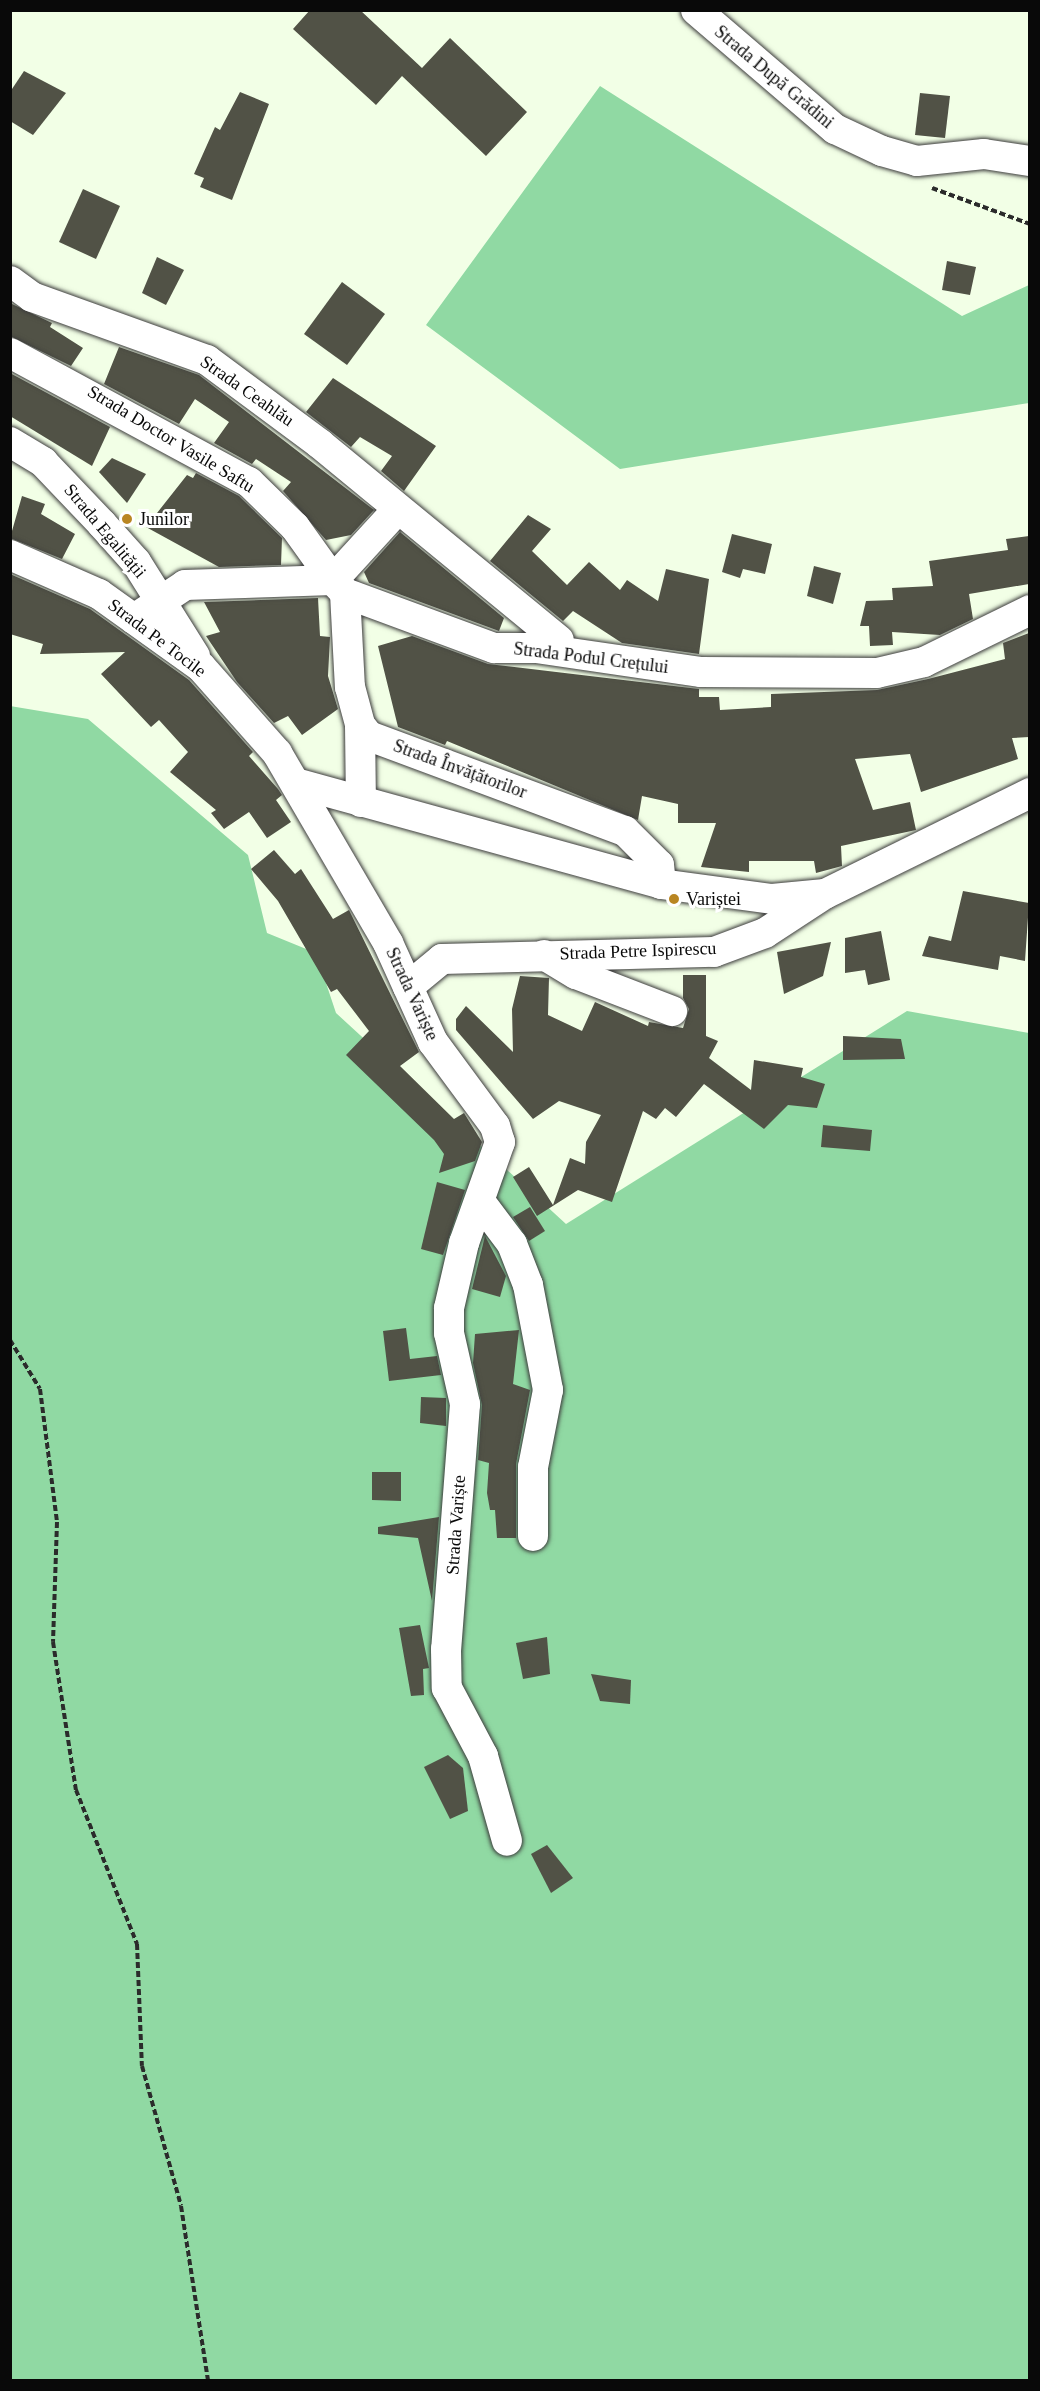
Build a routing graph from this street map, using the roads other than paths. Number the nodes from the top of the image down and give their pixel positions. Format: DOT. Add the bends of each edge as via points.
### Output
graph roads {
  1 [pos="696,10"];
  2 [pos="1029,160"];
  3 [pos="10,281"];
  4 [pos="10,353"];
  5 [pos="10,442"];
  6 [pos="398,508"];
  7 [pos="10,555"];
  8 [pos="339,587"];
  9 [pos="158,598"];
  10 [pos="1029,610"];
  11 [pos="134,619"];
  12 [pos="559,640"];
  13 [pos="201,666"];
  14 [pos="360,725"];
  15 [pos="299,784"];
  16 [pos="1028,795"];
  17 [pos="361,802"];
  18 [pos="661,884"];
  19 [pos="825,894"];
  20 [pos="544,955"];
  21 [pos="408,987"];
  22 [pos="672,1011"];
  23 [pos="482,1204"];
  24 [pos="533,1536"];
  25 [pos="507,1842"];
  1 -- 2 [label="street, Strada După Grădini" via="835,129 882,151 917,161 984,153"];
  3 -- 6 [label="street, Strada Ceahlău" via="32,297 207,360"];
  4 -- 8 [label="street, Strada Doctor Vasile Saftu" via="249,482 295,526"];
  5 -- 9 [label="street, Strada Egalității" via="67,486 136,562"];
  6 -- 8 [label="street"];
  6 -- 12 [label="street, Strada Ceahlău"];
  7 -- 11 [label="street, Strada Pe Tocile" via="99,594"];
  8 -- 9 [label="street, Strada Podul Crețului" via="186,585"];
  8 -- 10 [label="street, Strada Podul Crețului" via="494,648 536,648 738,674 898,670"];
  8 -- 14 [label="street" via="350,687"];
  9 -- 11 [label="street, Strada Podul Crețului"];
  9 -- 13 [label="street, Strada Egalității"];
  11 -- 13 [label="street, Strada Pe Tocile"];
  13 -- 15 [label="street, Strada Pe Tocile"];
  14 -- 17 [label="street"];
  14 -- 18 [label="street, Strada Învățătorilor" via="378,739 626,831 659,865"];
  15 -- 17 [label="street"];
  15 -- 21 [label="street, Strada Variște"];
  16 -- 19 [label="street"];
  17 -- 18 [label="street"];
  18 -- 19 [label="street" via="772,899"];
  19 -- 20 [label="street, Strada Petre Ispirescu" via="765,933 714,952"];
  20 -- 21 [label="street, Strada Petre Ispirescu" via="442,960"];
  20 -- 22 [label="street, Strada Petre Ispirescu" via="576,974"];
  21 -- 23 [label="street, Strada Variște" via="441,1056 495,1126 500,1142"];
  23 -- 24 [label="street" via="512,1244 528,1285 548,1390 533,1467"];
  23 -- 25 [label="street, Strada Variște" via="464,1244 449,1308 449,1333 465,1404 447,1688 483,1756"];
}
